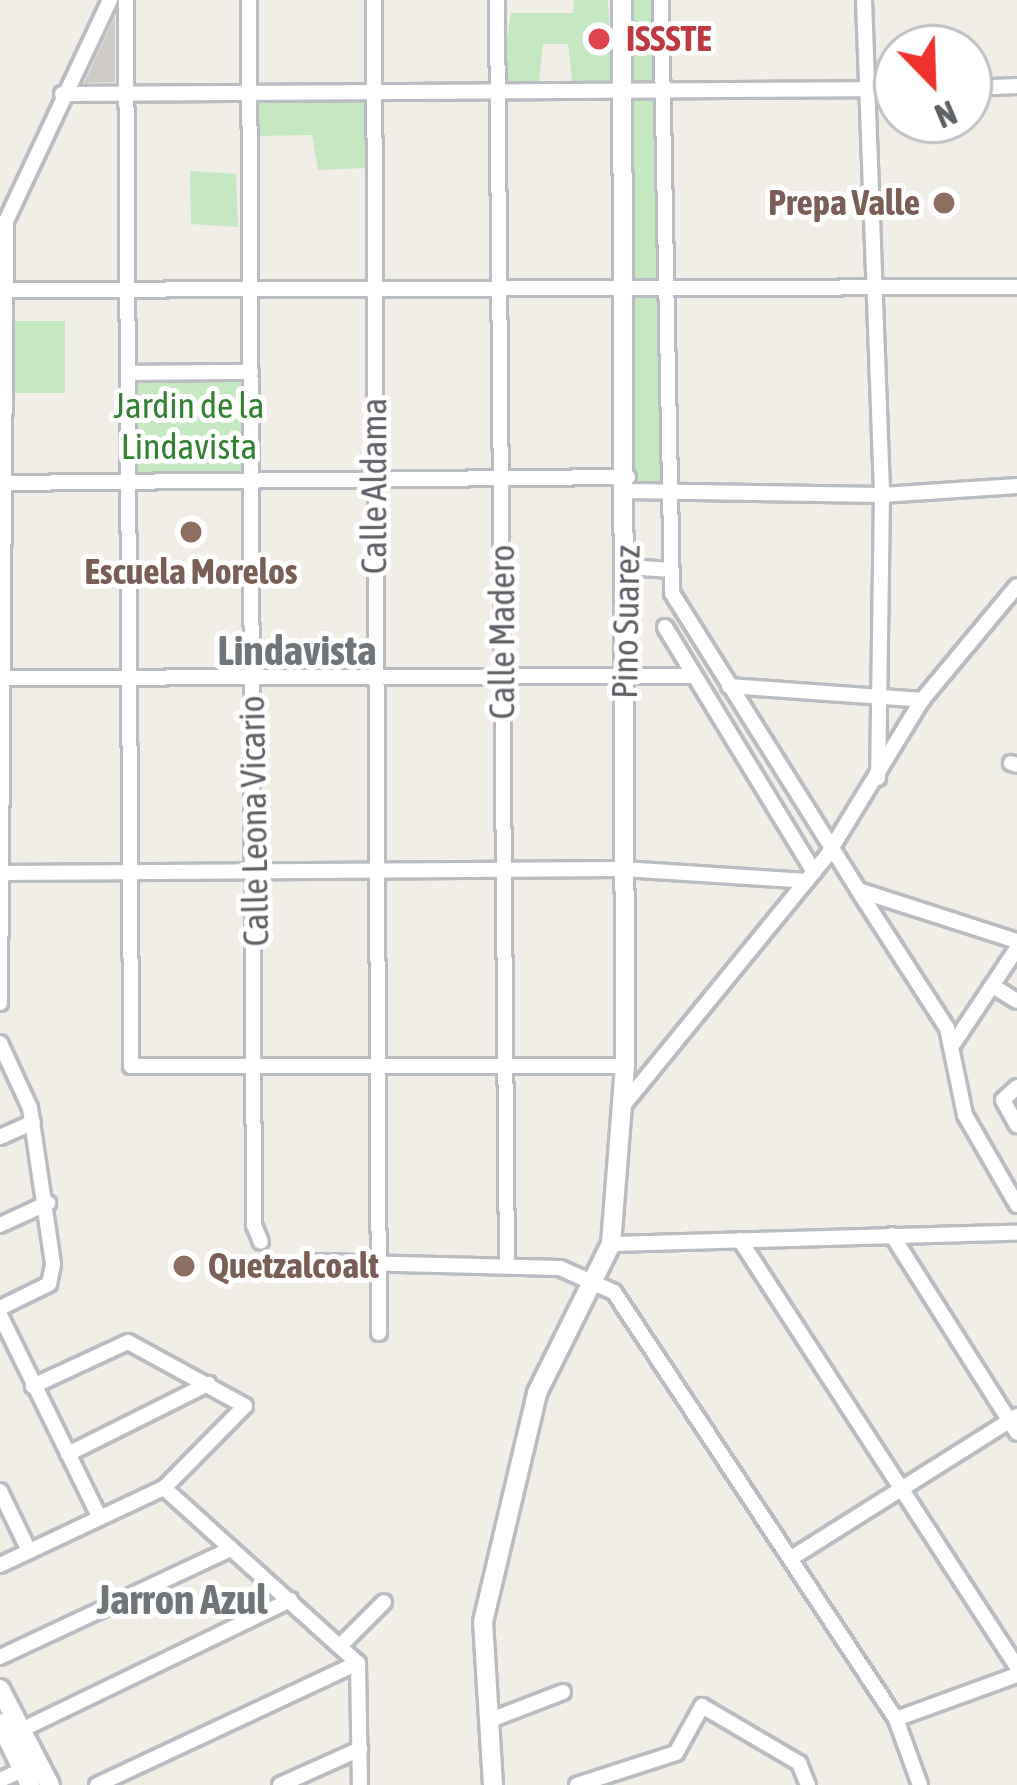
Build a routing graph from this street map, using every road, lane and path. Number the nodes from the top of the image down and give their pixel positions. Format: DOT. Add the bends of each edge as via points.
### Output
graph roads {
  1 [pos="110,0"];
  2 [pos="126,0"];
  3 [pos="249,0"];
  4 [pos="374,0"];
  5 [pos="497,0"];
  6 [pos="622,0"];
  7 [pos="661,0"];
  8 [pos="864,0"];
  9 [pos="867,90"];
  10 [pos="873,90"];
  11 [pos="250,92"];
  12 [pos="376,92"];
  13 [pos="127,93"];
  14 [pos="62,94"];
  15 [pos="499,94"];
  16 [pos="663,95"];
  17 [pos="622,96"];
  18 [pos="628,286"];
  19 [pos="1017,286"];
  20 [pos="373,287"];
  21 [pos="501,287"];
  22 [pos="250,288"];
  23 [pos="666,289"];
  24 [pos="2,290"];
  25 [pos="127,291"];
  26 [pos="875,291"];
  27 [pos="251,372"];
  28 [pos="128,373"];
  29 [pos="502,478"];
  30 [pos="374,479"];
  31 [pos="252,482"];
  32 [pos="2,483"];
  33 [pos="126,483"];
  34 [pos="628,484"];
  35 [pos="1017,486"];
  36 [pos="670,491"];
  37 [pos="882,495"];
  38 [pos="627,567"];
  39 [pos="672,570"];
  40 [pos="1017,586"];
  41 [pos="1010,604"];
  42 [pos="665,627"];
  43 [pos="502,672"];
  44 [pos="376,673"];
  45 [pos="252,675"];
  46 [pos="625,675"];
  47 [pos="692,676"];
  48 [pos="129,677"];
  49 [pos="4,678"];
  50 [pos="729,686"];
  51 [pos="879,692"];
  52 [pos="922,700"];
  53 [pos="878,778"];
  54 [pos="827,854"];
  55 [pos="622,869"];
  56 [pos="502,870"];
  57 [pos="377,871"];
  58 [pos="130,872"];
  59 [pos="253,872"];
  60 [pos="2,873"];
  61 [pos="810,876"];
  62 [pos="858,890"];
  63 [pos="1017,944"];
  64 [pos="993,986"];
  65 [pos="1017,1001"];
  66 [pos="0,1003"];
  67 [pos="954,1043"];
  68 [pos="1,1046"];
  69 [pos="259,1066"];
  70 [pos="379,1066"];
  71 [pos="503,1066"];
  72 [pos="625,1066"];
  73 [pos="1017,1087"];
  74 [pos="622,1107"];
  75 [pos="33,1122"];
  76 [pos="1017,1125"];
  77 [pos="0,1137"];
  78 [pos="48,1203"];
  79 [pos="1017,1205"];
  80 [pos="0,1225"];
  81 [pos="1017,1234"];
  82 [pos="892,1235"];
  83 [pos="740,1240"];
  84 [pos="261,1242"];
  85 [pos="611,1244"];
  86 [pos="380,1261"];
  87 [pos="318,1262"];
  88 [pos="507,1264"];
  89 [pos="600,1282"];
  90 [pos="0,1312"];
  91 [pos="379,1333"];
  92 [pos="208,1384"];
  93 [pos="33,1386"];
  94 [pos="1014,1423"];
  95 [pos="68,1454"];
  96 [pos="164,1488"];
  97 [pos="901,1488"];
  98 [pos="0,1490"];
  99 [pos="100,1518"];
  100 [pos="231,1549"];
  101 [pos="29,1551"];
  102 [pos="793,1557"];
  103 [pos="0,1565"];
  104 [pos="290,1600"];
  105 [pos="384,1602"];
  106 [pos="340,1646"];
  107 [pos="0,1657"];
  108 [pos="358,1663"];
  109 [pos="1017,1671"];
  110 [pos="0,1689"];
  111 [pos="563,1692"];
  112 [pos="493,1719"];
  113 [pos="896,1719"];
  114 [pos="9,1730"];
  115 [pos="360,1748"];
  116 [pos="26,1777"];
  117 [pos="0,1780"];
  118 [pos="50,1785"];
  119 [pos="97,1785"];
  120 [pos="280,1785"];
  121 [pos="360,1785"];
  122 [pos="493,1785"];
  123 [pos="577,1785"];
  124 [pos="808,1785"];
  125 [pos="920,1785"];
  1 -- 14 [label="street"];
  2 -- 13 [label="street"];
  3 -- 11 [label="street, Calle Leona Vicario"];
  4 -- 12 [label="street, Calle Aldama"];
  5 -- 15 [label="street, Calle Madero"];
  6 -- 17 [label="street, Pino Suarez"];
  7 -- 16 [label="street"];
  8 -- 9 [label="street"];
  9 -- 10 [label="street"];
  9 -- 16 [label="street"];
  9 -- 26 [label="street"];
  11 -- 12 [label="street"];
  11 -- 13 [label="street"];
  11 -- 22 [label="street, Calle Leona Vicario"];
  12 -- 15 [label="street"];
  12 -- 20 [label="street, Calle Aldama"];
  13 -- 14 [label="street"];
  13 -- 25 [label="street"];
  14 -- 24 [label="street" via="10,202"];
  15 -- 17 [label="street"];
  15 -- 21 [label="street, Calle Madero"];
  16 -- 17 [label="street"];
  16 -- 23 [label="street"];
  17 -- 18 [label="street, Pino Suarez"];
  18 -- 21 [label="street"];
  18 -- 23 [label="street"];
  18 -- 34 [label="street, Pino Suarez"];
  19 -- 26 [label="street"];
  20 -- 21 [label="street"];
  20 -- 22 [label="street"];
  20 -- 30 [label="street, Calle Aldama"];
  21 -- 29 [label="street, Calle Madero"];
  22 -- 25 [label="street"];
  22 -- 27 [label="street, Calle Leona Vicario"];
  23 -- 26 [label="street"];
  23 -- 36 [label="street"];
  24 -- 25 [label="street"];
  24 -- 32 [label="street"];
  25 -- 28 [label="street"];
  26 -- 37 [label="street"];
  27 -- 28 [label="street"];
  27 -- 31 [label="street, Calle Leona Vicario"];
  28 -- 33 [label="street"];
  29 -- 30 [label="street"];
  29 -- 34 [label="street"];
  29 -- 43 [label="street, Calle Madero"];
  30 -- 31 [label="street"];
  30 -- 44 [label="street, Calle Aldama"];
  31 -- 33 [label="street"];
  31 -- 45 [label="street, Calle Leona Vicario"];
  32 -- 33 [label="street"];
  32 -- 49 [label="street"];
  33 -- 48 [label="street"];
  34 -- 36 [label="street"];
  34 -- 38 [label="street, Pino Suarez"];
  35 -- 37 [label="street"];
  36 -- 37 [label="street"];
  36 -- 39 [label="street"];
  37 -- 51 [label="street"];
  38 -- 39 [label="street"];
  38 -- 46 [label="street, Pino Suarez"];
  39 -- 50 [label="street" via="672,593"];
  40 -- 41 [label="street"];
  41 -- 52 [label="street"];
  42 -- 47 [label="street"];
  43 -- 44 [label="street"];
  43 -- 46 [label="street"];
  43 -- 56 [label="street, Calle Madero"];
  44 -- 45 [label="street"];
  44 -- 57 [label="street, Calle Aldama"];
  45 -- 48 [label="street"];
  45 -- 59 [label="street, Calle Leona Vicario"];
  46 -- 47 [label="street"];
  46 -- 55 [label="street, Pino Suarez"];
  47 -- 61 [label="street"];
  48 -- 49 [label="street"];
  48 -- 58 [label="street"];
  49 -- 60 [label="street"];
  50 -- 51 [label="street"];
  50 -- 54 [label="street"];
  51 -- 52 [label="street"];
  51 -- 53 [label="street"];
  52 -- 53 [label="street"];
  53 -- 54 [label="street"];
  54 -- 61 [label="street"];
  54 -- 62 [label="street"];
  55 -- 56 [label="street"];
  55 -- 61 [label="street"];
  55 -- 72 [label="street, Pino Suarez"];
  56 -- 57 [label="street"];
  56 -- 71 [label="street, Calle Madero"];
  57 -- 59 [label="street"];
  57 -- 70 [label="street, Calle Aldama"];
  58 -- 59 [label="street"];
  58 -- 60 [label="street"];
  58 -- 69 [label="street" via="130,1066"];
  59 -- 69 [label="street, Calle Leona Vicario"];
  60 -- 66 [label="street"];
  61 -- 74 [label="street"];
  62 -- 63 [label="street"];
  62 -- 67 [label="street"];
  63 -- 64 [label="street"];
  64 -- 65 [label="street"];
  64 -- 67 [label="street"];
  67 -- 79 [label="street" via="965,1115"];
  68 -- 75 [label="street"];
  69 -- 70 [label="street"];
  69 -- 84 [label="street, Calle Leona Vicario" via="254,1225"];
  70 -- 71 [label="street"];
  70 -- 86 [label="street, Calle Aldama"];
  71 -- 72 [label="street"];
  71 -- 88 [label="street, Calle Madero"];
  72 -- 74 [label="street, Pino Suarez"];
  73 -- 76 [label="street" via="1003,1100"];
  74 -- 85 [label="street, Pino Suarez"];
  75 -- 77 [label="street"];
  75 -- 78 [label="street"];
  78 -- 80 [label="street"];
  78 -- 90 [label="street" via="50,1284"];
  81 -- 82 [label="street"];
  82 -- 83 [label="street"];
  82 -- 94 [label="street"];
  83 -- 85 [label="street"];
  83 -- 97 [label="street"];
  85 -- 89 [label="street, Pino Suarez"];
  86 -- 87 [label="street"];
  86 -- 88 [label="street"];
  86 -- 91 [label="street, Calle Aldama"];
  88 -- 89 [label="street"];
  89 -- 102 [label="street"];
  89 -- 112 [label="street, Pino Suarez" via="536,1393 508,1487 483,1622"];
  90 -- 93 [label="street"];
  92 -- 93 [label="street" via="128,1342"];
  92 -- 95 [label="street"];
  92 -- 96 [label="street" via="245,1406"];
  93 -- 95 [label="street"];
  94 -- 97 [label="street"];
  95 -- 99 [label="street"];
  96 -- 99 [label="street"];
  96 -- 100 [label="street"];
  97 -- 102 [label="street"];
  97 -- 109 [label="street"];
  98 -- 101 [label="street"];
  99 -- 101 [label="street"];
  100 -- 104 [label="street"];
  100 -- 107 [label="street"];
  101 -- 103 [label="street"];
  102 -- 113 [label="street"];
  104 -- 106 [label="street"];
  104 -- 114 [label="street"];
  105 -- 106 [label="street"];
  106 -- 108 [label="street"];
  108 -- 115 [label="street"];
  108 -- 119 [label="street"];
  109 -- 113 [label="street"];
  110 -- 114 [label="street"];
  111 -- 112 [label="street"];
  112 -- 122 [label="street, Pino Suarez"];
  113 -- 125 [label="street"];
  114 -- 116 [label="street"];
  114 -- 118 [label="street"];
  115 -- 120 [label="street"];
  115 -- 121 [label="street"];
  116 -- 117 [label="street"];
  123 -- 124 [label="street" via="676,1753 702,1706 800,1763"];
}
